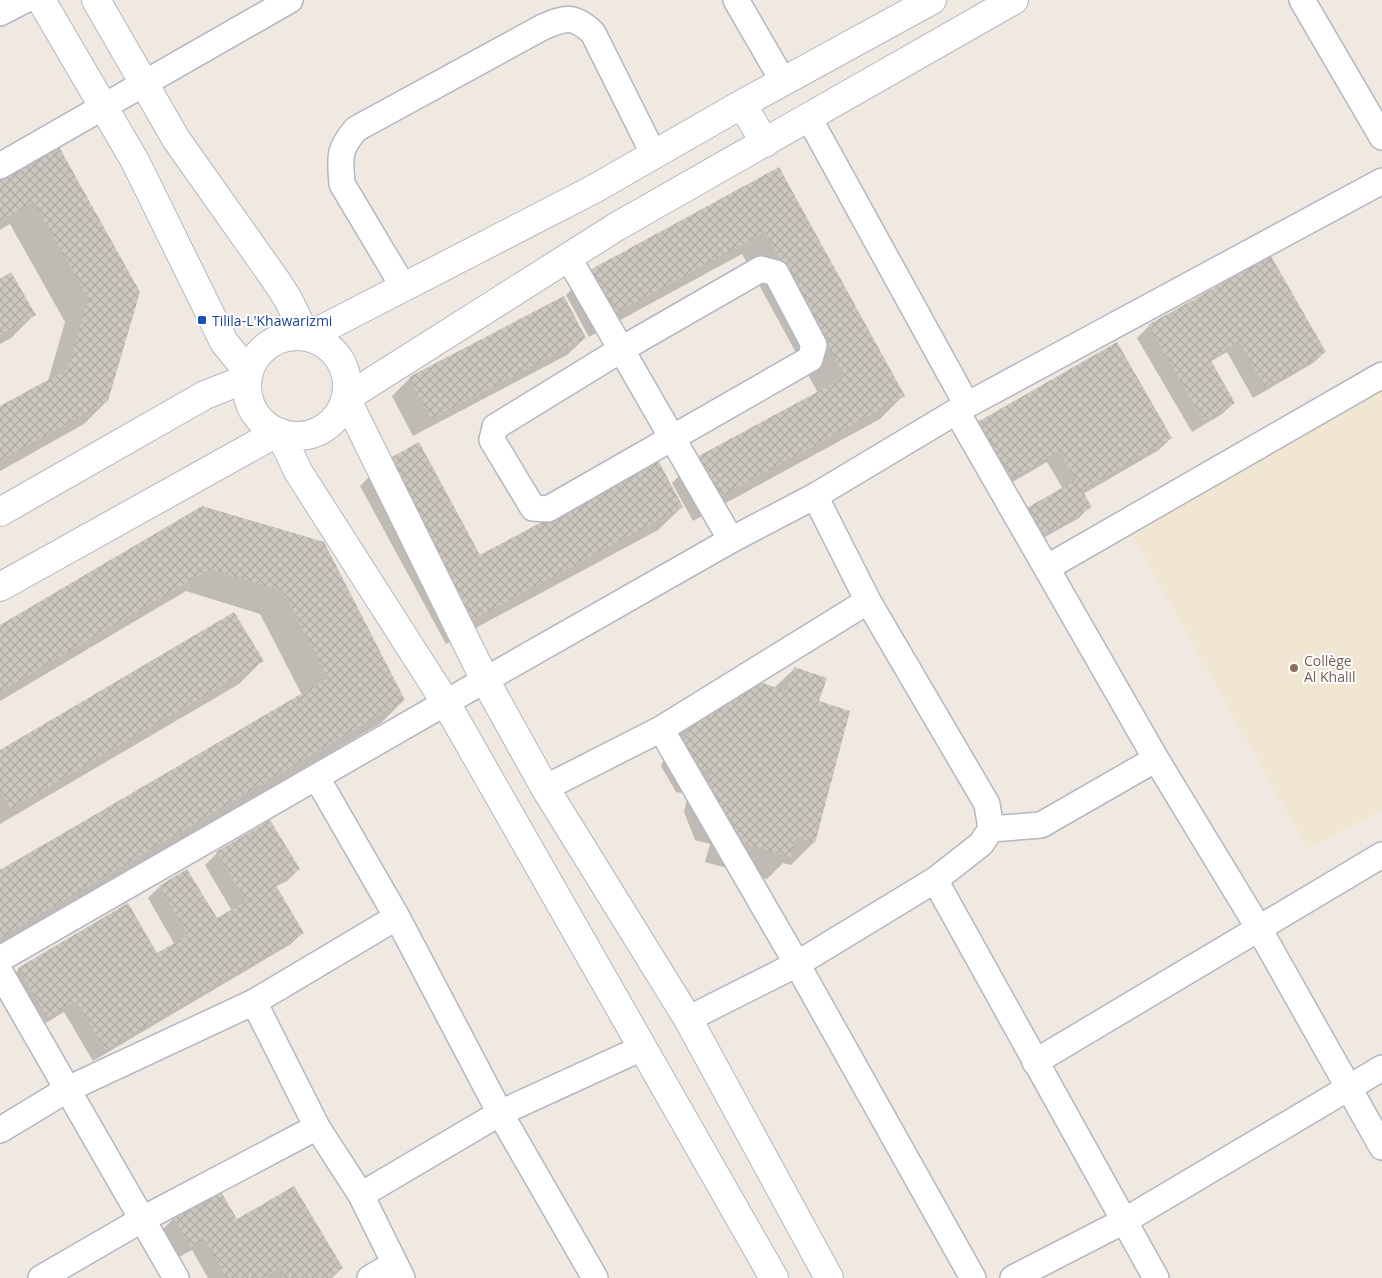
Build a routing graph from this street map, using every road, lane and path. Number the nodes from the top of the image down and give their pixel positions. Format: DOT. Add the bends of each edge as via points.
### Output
graph roads {
  1 [pos="25,0"];
  2 [pos="41,0"];
  3 [pos="96,0"];
  4 [pos="736,0"];
  5 [pos="932,0"];
  6 [pos="1014,0"];
  7 [pos="1302,0"];
  8 [pos="275,4"];
  9 [pos="0,13"];
  10 [pos="783,81"];
  11 [pos="144,84"];
  12 [pos="742,104"];
  13 [pos="105,106"];
  14 [pos="809,118"];
  15 [pos="1382,137"];
  16 [pos="765,143"];
  17 [pos="654,155"];
  18 [pos="0,166"];
  19 [pos="1382,181"];
  20 [pos="594,189"];
  21 [pos="616,227"];
  22 [pos="568,257"];
  23 [pos="404,288"];
  24 [pos="307,337"];
  25 [pos="622,349"];
  26 [pos="248,375"];
  27 [pos="1382,375"];
  28 [pos="346,398"];
  29 [pos="962,409"];
  30 [pos="279,432"];
  31 [pos="672,438"];
  32 [pos="815,496"];
  33 [pos="0,512"];
  34 [pos="731,540"];
  35 [pos="1048,567"];
  36 [pos="0,587"];
  37 [pos="868,601"];
  38 [pos="485,680"];
  39 [pos="446,703"];
  40 [pos="661,729"];
  41 [pos="1156,759"];
  42 [pos="317,778"];
  43 [pos="545,788"];
  44 [pos="991,829"];
  45 [pos="1382,855"];
  46 [pos="935,880"];
  47 [pos="397,917"];
  48 [pos="1258,927"];
  49 [pos="0,959"];
  50 [pos="797,964"];
  51 [pos="0,972"];
  52 [pos="254,1002"];
  53 [pos="688,1019"];
  54 [pos="642,1048"];
  55 [pos="1035,1062"];
  56 [pos="1382,1068"];
  57 [pos="1347,1088"];
  58 [pos="68,1089"];
  59 [pos="500,1113"];
  60 [pos="317,1127"];
  61 [pos="0,1130"];
  62 [pos="1382,1147"];
  63 [pos="361,1195"];
  64 [pos="143,1219"];
  65 [pos="1124,1221"];
  66 [pos="398,1271"];
  67 [pos="1022,1276"];
  68 [pos="41,1278"];
  69 [pos="176,1278"];
  70 [pos="370,1278"];
  71 [pos="595,1278"];
  72 [pos="774,1278"];
  73 [pos="829,1278"];
  74 [pos="973,1278"];
  75 [pos="1156,1278"];
  1 -- 9 [label="street"];
  2 -- 13 [label="street"];
  3 -- 11 [label="street"];
  4 -- 10 [label="street"];
  5 -- 10 [label="street"];
  6 -- 14 [label="street"];
  7 -- 15 [label="street"];
  8 -- 11 [label="street"];
  10 -- 12 [label="street"];
  11 -- 13 [label="street"];
  11 -- 24 [label="street" via="176,139 275,279"];
  12 -- 16 [label="street"];
  12 -- 17 [label="street"];
  13 -- 18 [label="street"];
  13 -- 26 [label="street" via="136,161 224,342"];
  14 -- 16 [label="street"];
  14 -- 29 [label="street"];
  16 -- 21 [label="street"];
  17 -- 20 [label="street"];
  17 -- 23 [label="street" via="593,33 580,21 563,18 543,27 356,129 342,146 342,184"];
  19 -- 29 [label="street"];
  20 -- 21 [label="street"];
  20 -- 23 [label="street"];
  21 -- 22 [label="street"];
  22 -- 25 [label="street"];
  22 -- 28 [label="street"];
  23 -- 24 [label="street"];
  24 -- 26 [label="street" via="281,338 270,344 260,352"];
  24 -- 28 [label="street" via="335,352 348,381"];
  25 -- 31 [label="street"];
  25 -- 31 [label="street" via="496,427 492,440 533,508 548,509"];
  25 -- 31 [label="street" via="762,269 776,273 814,345 810,360"];
  26 -- 30 [label="street" via="247,389 254,411 260,420"];
  26 -- 33 [label="street" via="205,395"];
  27 -- 35 [label="street"];
  28 -- 30 [label="street" via="341,411 321,430 293,436"];
  28 -- 38 [label="street"];
  29 -- 32 [label="street"];
  29 -- 35 [label="street"];
  30 -- 36 [label="street"];
  30 -- 39 [label="street" via="299,473"];
  31 -- 34 [label="street"];
  32 -- 34 [label="street"];
  32 -- 37 [label="street"];
  34 -- 38 [label="street"];
  35 -- 41 [label="street"];
  37 -- 40 [label="street"];
  37 -- 44 [label="street" via="987,804"];
  38 -- 39 [label="street"];
  38 -- 43 [label="street"];
  39 -- 42 [label="street"];
  39 -- 54 [label="street"];
  40 -- 43 [label="street"];
  40 -- 50 [label="street"];
  41 -- 44 [label="street" via="1041,825"];
  41 -- 48 [label="street"];
  42 -- 47 [label="street"];
  42 -- 49 [label="street"];
  43 -- 53 [label="street"];
  44 -- 46 [label="street" via="981,844"];
  45 -- 48 [label="street"];
  46 -- 50 [label="street"];
  46 -- 55 [label="street"];
  47 -- 52 [label="street"];
  47 -- 59 [label="street"];
  48 -- 55 [label="street"];
  48 -- 57 [label="street"];
  50 -- 53 [label="street"];
  50 -- 74 [label="street"];
  51 -- 58 [label="street"];
  52 -- 58 [label="street"];
  52 -- 60 [label="street"];
  53 -- 73 [label="street"];
  54 -- 59 [label="street"];
  54 -- 72 [label="street"];
  55 -- 65 [label="street"];
  56 -- 57 [label="street"];
  57 -- 62 [label="street"];
  57 -- 65 [label="street"];
  58 -- 61 [label="street"];
  58 -- 64 [label="street"];
  59 -- 63 [label="street"];
  59 -- 71 [label="street"];
  60 -- 63 [label="street"];
  60 -- 64 [label="street"];
  63 -- 66 [label="street"];
  64 -- 68 [label="street"];
  64 -- 69 [label="street"];
  65 -- 67 [label="street"];
  65 -- 75 [label="street"];
  66 -- 70 [label="street"];
}
